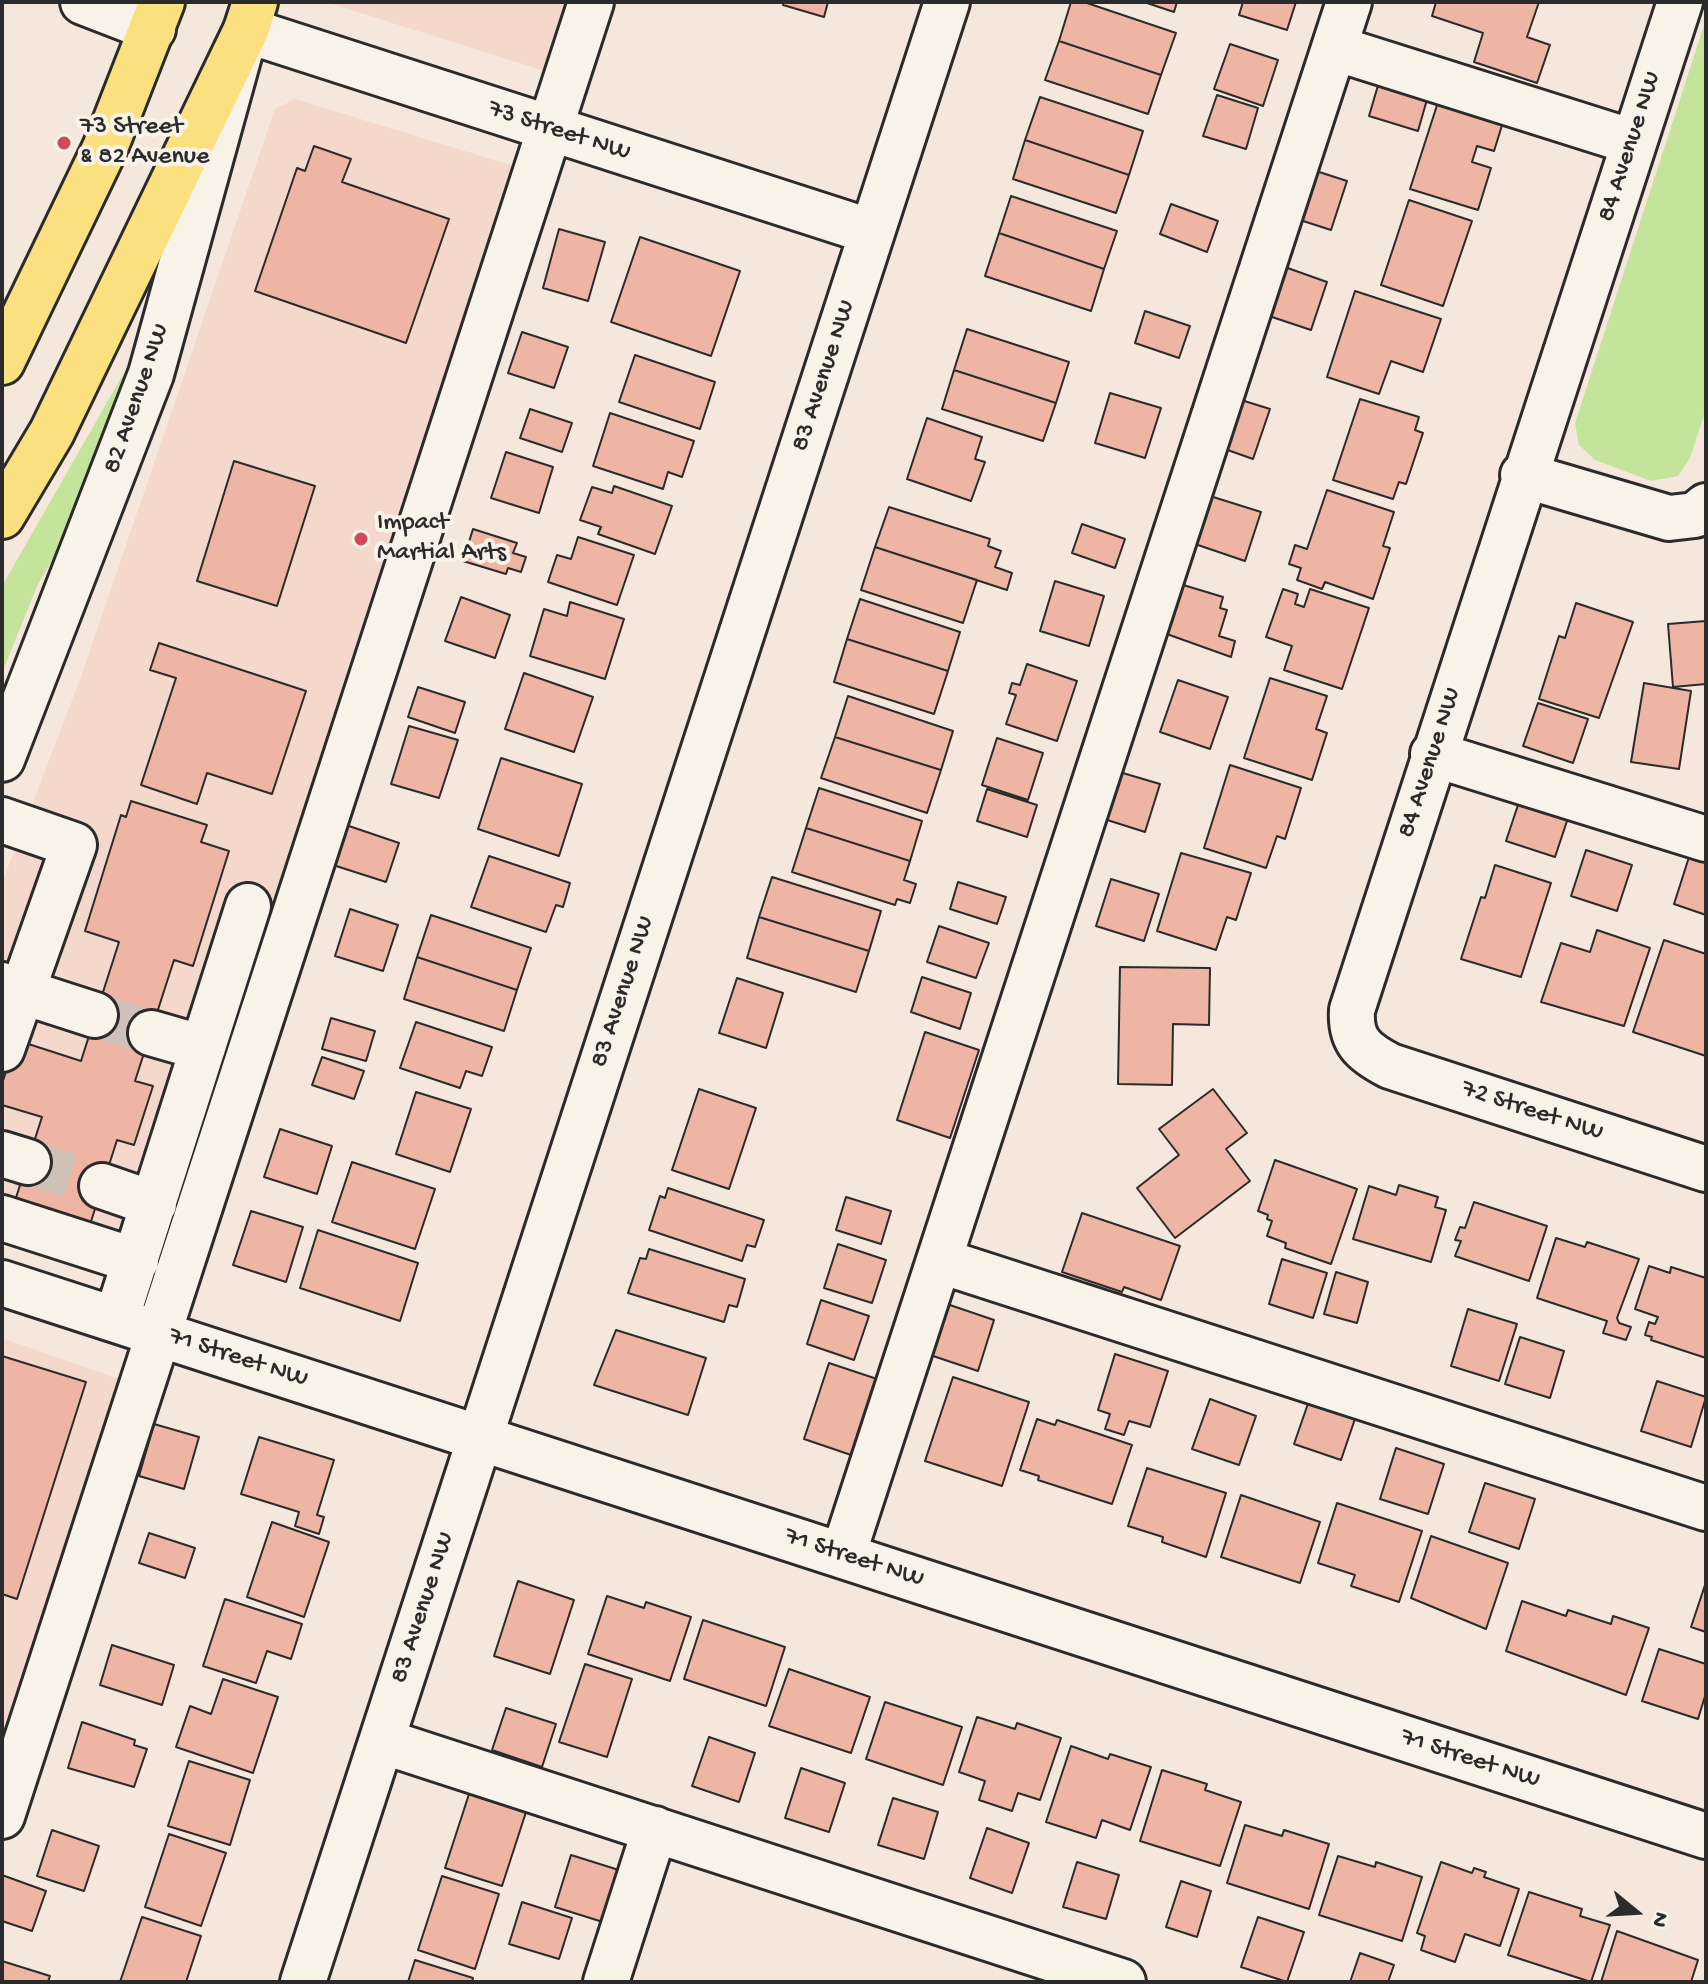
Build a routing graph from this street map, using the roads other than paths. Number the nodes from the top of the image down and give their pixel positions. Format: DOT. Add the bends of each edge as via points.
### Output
graph roads {
  1 [pos="83,2"];
  2 [pos="591,2"];
  3 [pos="947,2"];
  4 [pos="1349,2"];
  5 [pos="1680,2"];
  6 [pos="158,15"];
  7 [pos="250,16"];
  8 [pos="1335,48"];
  9 [pos="549,129"];
  10 [pos="1633,142"];
  11 [pos="872,232"];
  12 [pos="2,362"];
  13 [pos="1523,475"];
  14 [pos="1706,506"];
  15 [pos="2,516"];
  16 [pos="1433,754"];
  17 [pos="2,759"];
  18 [pos="2,820"];
  19 [pos="1706,839"];
  20 [pos="248,906"];
  21 [pos="12,988"];
  22 [pos="95,1015"];
  23 [pos="151,1033"];
  24 [pos="203,1048"];
  25 [pos="2,1049"];
  26 [pos="1361,1049"];
  27 [pos="1706,1169"];
  28 [pos="102,1186"];
  29 [pos="154,1204"];
  30 [pos="2,1218"];
  31 [pos="136,1261"];
  32 [pos="941,1261"];
  33 [pos="2,1283"];
  34 [pos="116,1320"];
  35 [pos="158,1334"];
  36 [pos="479,1436"];
  37 [pos="1706,1508"];
  38 [pos="843,1555"];
  39 [pos="382,1741"];
  40 [pos="2,1816"];
  41 [pos="655,1829"];
  42 [pos="1706,1836"];
  43 [pos="303,1982"];
  44 [pos="606,1982"];
  45 [pos="1123,1982"];
  1 -- 6 [label="street"];
  2 -- 9 [label="street"];
  3 -- 11 [label="street, 83 Avenue NW"];
  4 -- 8 [label="street"];
  5 -- 10 [label="street, 84 Avenue NW"];
  6 -- 12 [label="main road" via="105,148"];
  7 -- 9 [label="street, 73 Street NW"];
  7 -- 15 [label="main road, 82 Avenue NW" via="52,432"];
  7 -- 17 [label="street, 82 Avenue NW" via="151,374"];
  8 -- 10 [label="street"];
  8 -- 32 [label="street"];
  9 -- 11 [label="street, 73 Street NW"];
  9 -- 35 [label="street"];
  10 -- 13 [label="street, 84 Avenue NW"];
  11 -- 36 [label="street, 83 Avenue NW"];
  13 -- 14 [label="street" via="1669,518 1695,515"];
  13 -- 16 [label="street, 84 Avenue NW"];
  16 -- 19 [label="street"];
  16 -- 26 [label="street, 84 Avenue NW" via="1352,1010 1351,1026"];
  18 -- 21 [label="street" via="74,845"];
  20 -- 24 [label="street"];
  21 -- 22 [label="street"];
  21 -- 25 [label="street"];
  23 -- 24 [label="street"];
  24 -- 29 [label="street"];
  26 -- 27 [label="street, 72 Street NW" via="1390,1066"];
  28 -- 29 [label="street"];
  29 -- 31 [label="street"];
  30 -- 31 [label="street"];
  31 -- 34 [label="street"];
  32 -- 37 [label="street"];
  32 -- 38 [label="street"];
  33 -- 34 [label="street, 71 Street NW"];
  34 -- 35 [label="street, 71 Street NW"];
  35 -- 36 [label="street, 71 Street NW"];
  35 -- 40 [label="street"];
  36 -- 38 [label="street, 71 Street NW"];
  36 -- 39 [label="street, 83 Avenue NW"];
  38 -- 42 [label="street, 71 Street NW"];
  39 -- 41 [label="street"];
  39 -- 43 [label="street, 83 Avenue NW"];
  41 -- 44 [label="street"];
  41 -- 45 [label="street"];
}
